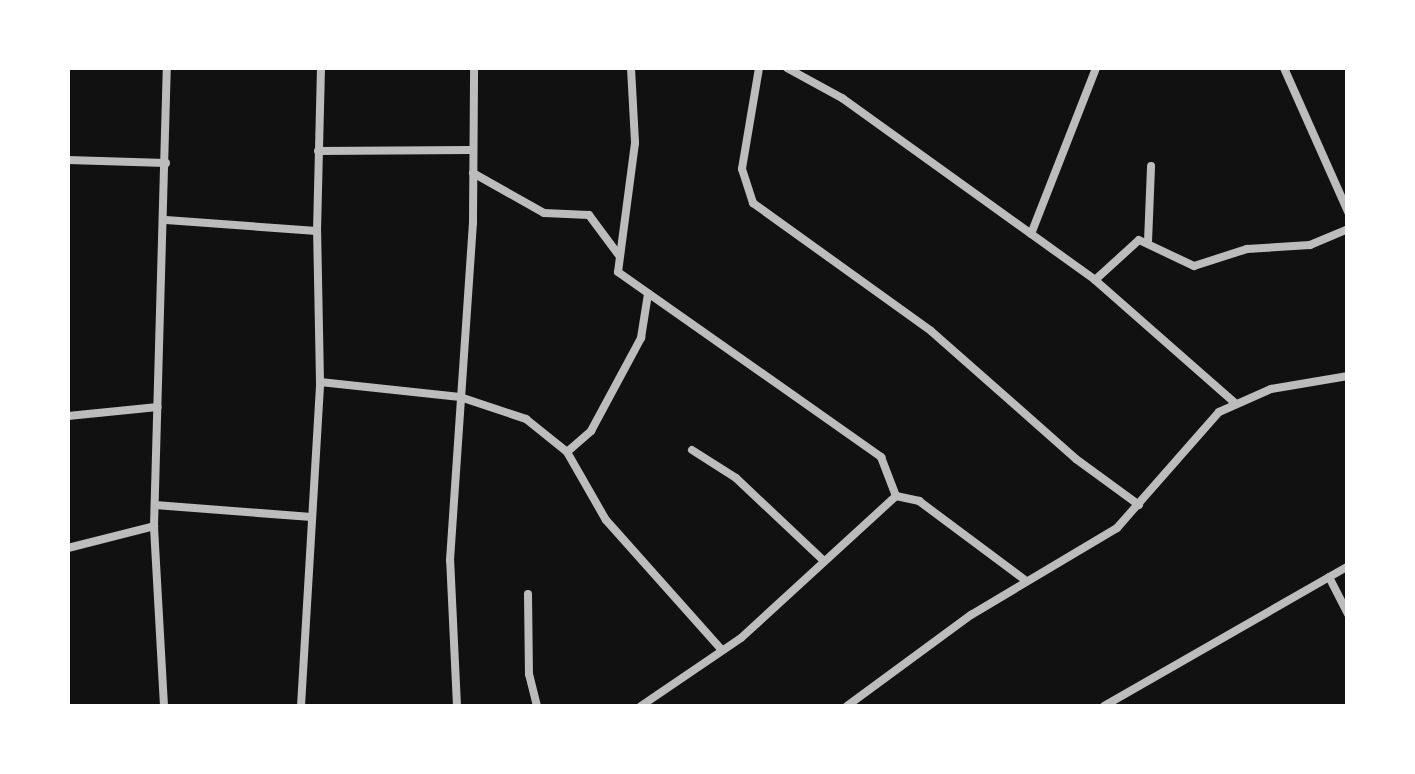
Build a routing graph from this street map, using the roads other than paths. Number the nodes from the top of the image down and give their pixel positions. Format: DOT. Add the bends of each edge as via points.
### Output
graph roads {
  1 [pos="167,68"];
  2 [pos="320,68"];
  3 [pos="474,68"];
  4 [pos="631,68"];
  5 [pos="760,68"];
  6 [pos="787,68"];
  7 [pos="1096,68"];
  8 [pos="1284,68"];
  9 [pos="471,150"];
  10 [pos="318,152"];
  11 [pos="68,160"];
  12 [pos="166,162"];
  13 [pos="1151,166"];
  14 [pos="473,173"];
  15 [pos="1348,212"];
  16 [pos="166,220"];
  17 [pos="1348,229"];
  18 [pos="318,231"];
  19 [pos="1030,234"];
  20 [pos="1148,242"];
  21 [pos="618,254"];
  22 [pos="1095,280"];
  23 [pos="648,294"];
  24 [pos="1348,376"];
  25 [pos="320,382"];
  26 [pos="460,397"];
  27 [pos="1235,402"];
  28 [pos="158,407"];
  29 [pos="68,416"];
  30 [pos="692,450"];
  31 [pos="567,452"];
  32 [pos="896,496"];
  33 [pos="154,505"];
  34 [pos="1139,505"];
  35 [pos="312,517"];
  36 [pos="154,526"];
  37 [pos="68,548"];
  38 [pos="823,560"];
  39 [pos="1348,566"];
  40 [pos="1329,576"];
  41 [pos="1024,580"];
  42 [pos="528,594"];
  43 [pos="1348,614"];
  44 [pos="722,650"];
  45 [pos="164,706"];
  46 [pos="301,706"];
  47 [pos="456,706"];
  48 [pos="537,706"];
  49 [pos="641,706"];
  50 [pos="848,706"];
  51 [pos="1104,706"];
  1 -- 12 [label="street"];
  2 -- 10 [label="street"];
  3 -- 9 [label="street"];
  4 -- 21 [label="street" via="634,144"];
  5 -- 34 [label="street" via="742,169 753,203 932,331 1076,459"];
  6 -- 19 [label="street" via="842,98"];
  7 -- 19 [label="street"];
  8 -- 15 [label="street"];
  9 -- 10 [label="street"];
  9 -- 14 [label="street"];
  10 -- 18 [label="street"];
  11 -- 12 [label="street"];
  12 -- 16 [label="street"];
  13 -- 20 [label="street"];
  14 -- 21 [label="street" via="544,212 589,216"];
  14 -- 26 [label="street"];
  16 -- 18 [label="street"];
  16 -- 28 [label="street"];
  17 -- 20 [label="street" via="1310,245 1247,249 1194,266"];
  18 -- 25 [label="street"];
  19 -- 22 [label="street"];
  20 -- 22 [label="street" via="1140,240"];
  21 -- 23 [label="street" via="618,272"];
  22 -- 27 [label="street"];
  23 -- 31 [label="street" via="641,338 590,431"];
  23 -- 32 [label="street" via="881,457"];
  24 -- 27 [label="street"];
  25 -- 26 [label="street"];
  25 -- 35 [label="street"];
  26 -- 31 [label="street" via="526,420"];
  26 -- 47 [label="street" via="450,560"];
  27 -- 34 [label="street" via="1211,420"];
  28 -- 29 [label="street"];
  28 -- 33 [label="street"];
  30 -- 38 [label="street" via="736,478"];
  31 -- 44 [label="street" via="606,520"];
  32 -- 38 [label="street"];
  32 -- 41 [label="street" via="933,510"];
  33 -- 35 [label="street"];
  33 -- 36 [label="street"];
  34 -- 41 [label="street" via="1117,528"];
  35 -- 46 [label="street"];
  36 -- 37 [label="street"];
  36 -- 45 [label="street"];
  38 -- 44 [label="street"];
  39 -- 40 [label="street"];
  40 -- 43 [label="street"];
  40 -- 51 [label="street"];
  41 -- 50 [label="street"];
  42 -- 48 [label="street" via="528,674"];
  44 -- 49 [label="street"];
}
